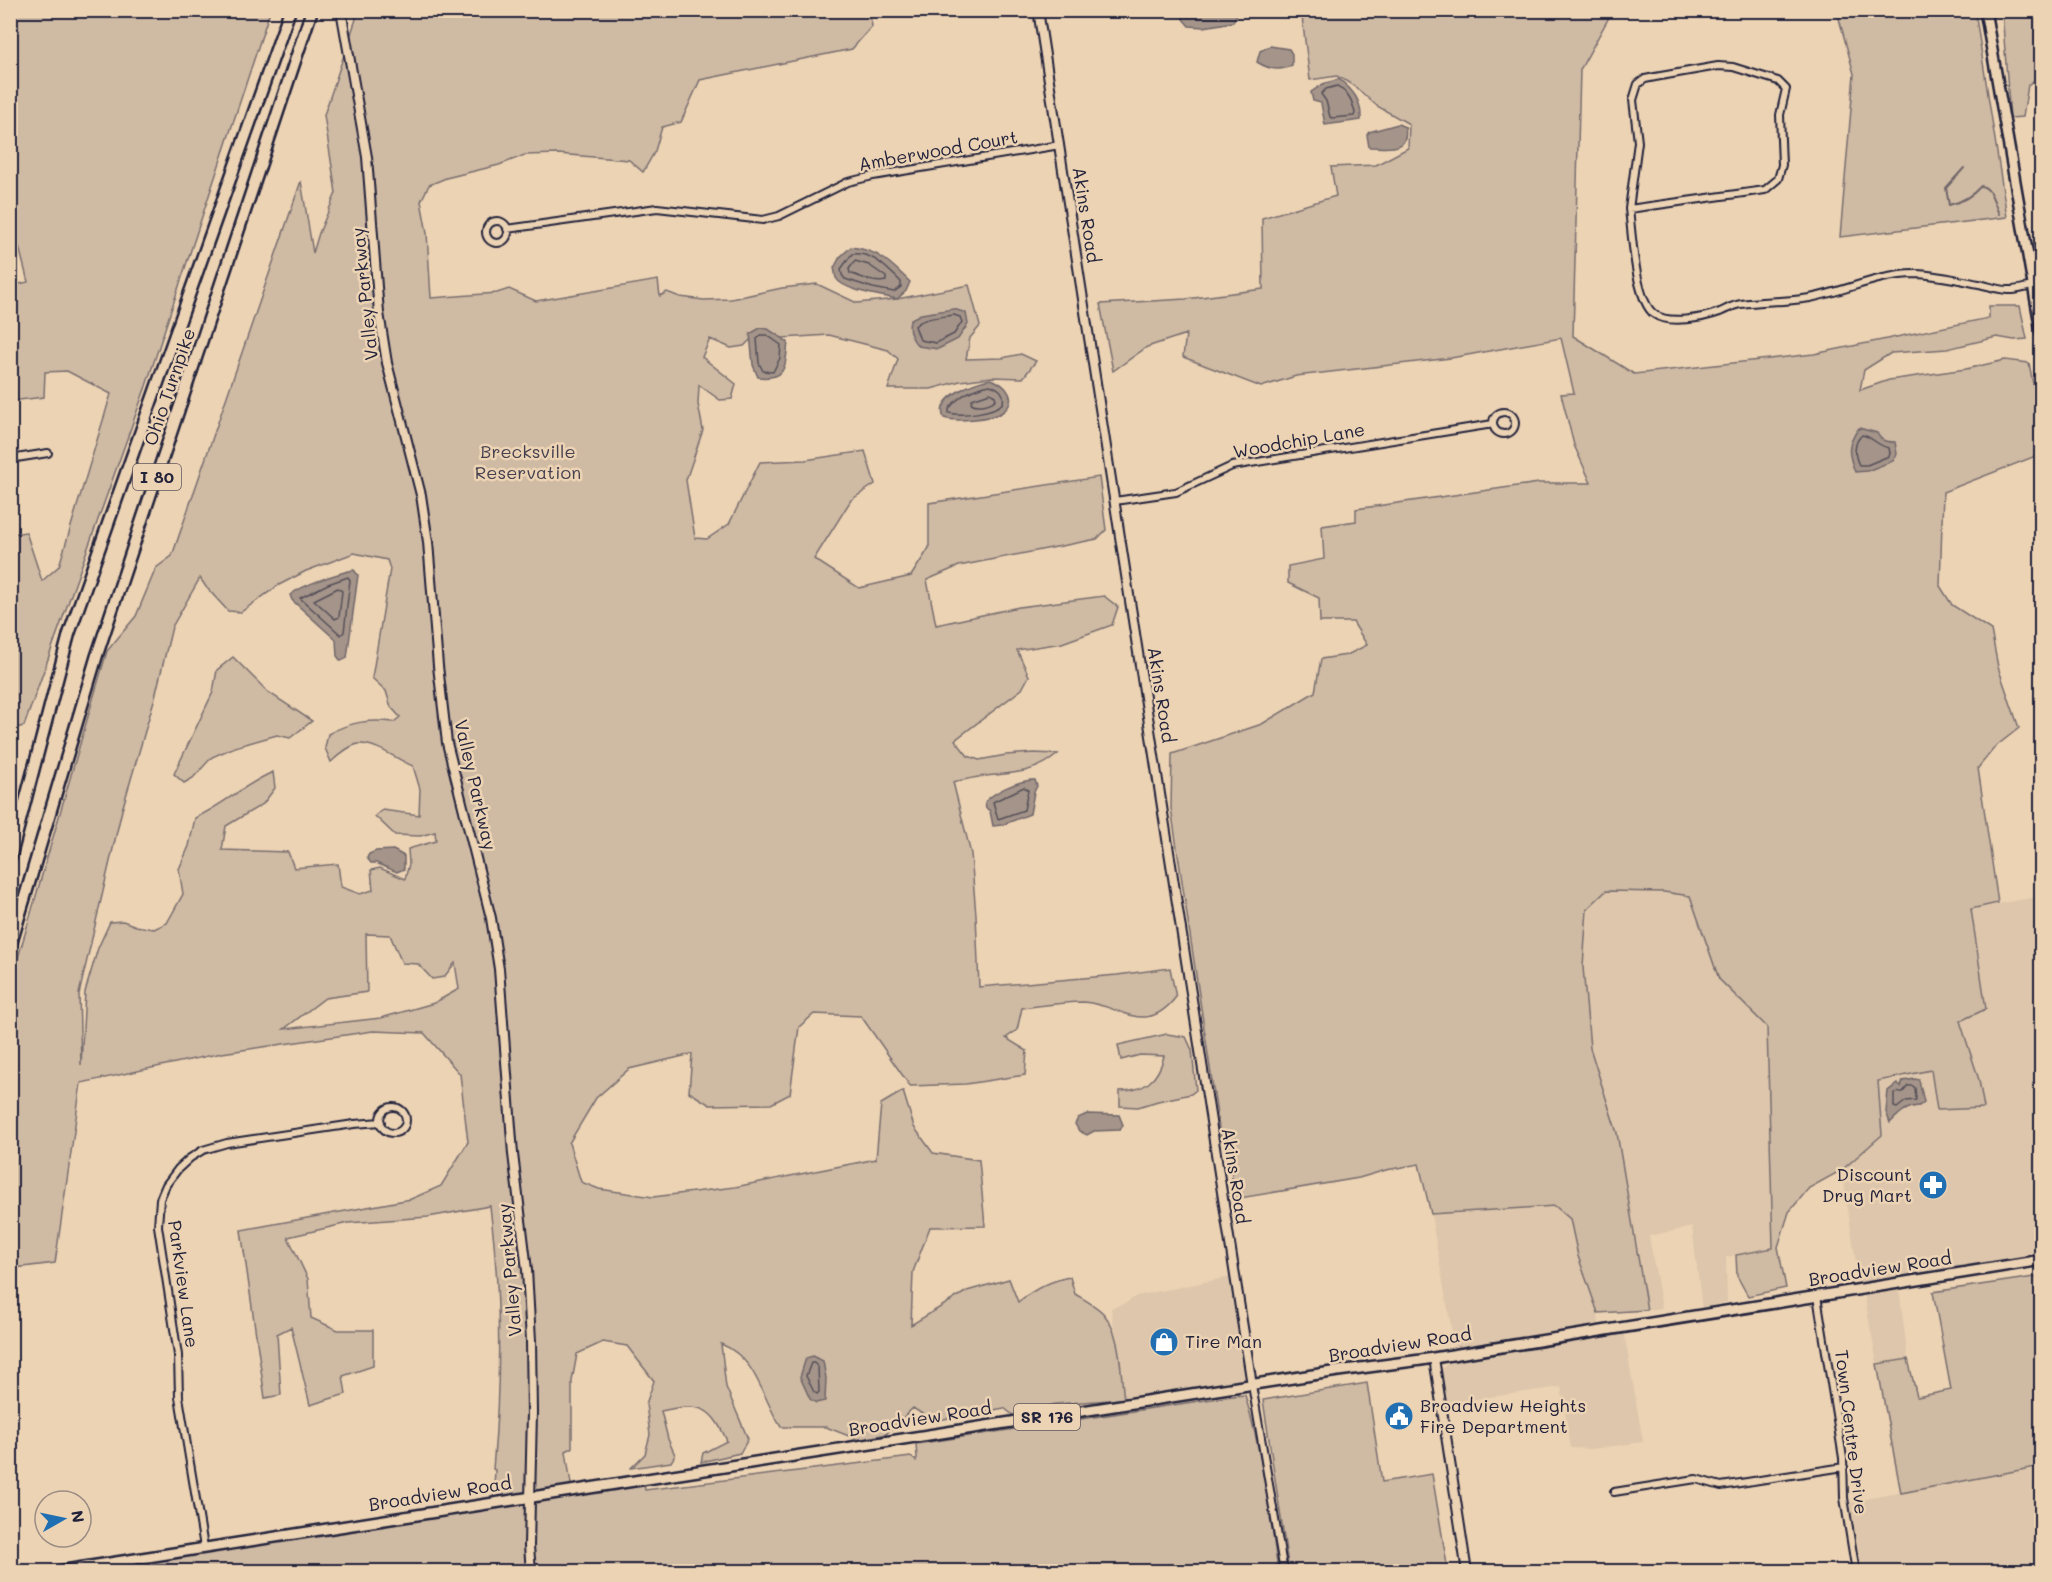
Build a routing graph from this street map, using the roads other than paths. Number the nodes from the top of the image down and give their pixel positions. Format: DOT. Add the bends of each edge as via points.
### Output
graph roads {
  1 [pos="290,10"];
  2 [pos="312,10"];
  3 [pos="341,10"];
  4 [pos="1038,10"];
  5 [pos="1985,10"];
  6 [pos="1060,145"];
  7 [pos="1629,209"];
  8 [pos="507,229"];
  9 [pos="2033,286"];
  10 [pos="2042,336"];
  11 [pos="1493,424"];
  12 [pos="48,453"];
  13 [pos="10,459"];
  14 [pos="1115,501"];
  15 [pos="10,859"];
  16 [pos="10,947"];
  17 [pos="381,1122"];
  18 [pos="2042,1260"];
  19 [pos="1817,1296"];
  20 [pos="1434,1358"];
  21 [pos="1252,1385"];
  22 [pos="1844,1467"];
  23 [pos="1614,1492"];
  24 [pos="530,1496"];
  25 [pos="204,1547"];
  26 [pos="52,1572"];
  27 [pos="531,1572"];
  28 [pos="1284,1572"];
  29 [pos="1467,1572"];
  30 [pos="1856,1572"];
  1 -- 15 [label="highway, Ohio Turnpike / I 80" via="69,634"];
  2 -- 16 [label="highway, Ohio Turnpike / I 80" via="97,655"];
  3 -- 24 [label="street, Valley Parkway" via="367,157 379,313 387,363 421,495 428,542 447,743 491,918 499,969 513,1154 530,1306"];
  4 -- 6 [label="street, Akins Road"];
  5 -- 9 [label="main road"];
  6 -- 8 [label="street, Amberwood Court" via="848,182 763,220 657,208"];
  6 -- 14 [label="street, Akins Road"];
  7 -- 7 [label="street" via="1765,190 1778,179 1782,165 1780,115 1786,89 1778,81 1718,66 1654,76 1638,84 1632,100 1638,142"];
  7 -- 9 [label="street" via="1643,298 1649,310 1669,321 1718,313 1735,305 1807,299 1894,275 1941,276 2009,290"];
  9 -- 10 [label="main road"];
  11 -- 14 [label="street, Woodchip Lane" via="1232,466 1176,492"];
  12 -- 13 [label="street"];
  14 -- 21 [label="street, Akins Road"];
  17 -- 17 [label="street, Parkview Lane" via="388,1132 397,1132 406,1119 403,1111 392,1107 384,1110"];
  17 -- 25 [label="street, Parkview Lane" via="246,1140 203,1150 178,1169 160,1199 158,1226 178,1355 179,1397"];
  18 -- 19 [label="main road, Broadview Road / SR 176"];
  19 -- 20 [label="main road, Broadview Road / SR 176"];
  19 -- 22 [label="street, Town Centre Drive"];
  20 -- 21 [label="main road, Broadview Road / SR 176"];
  20 -- 29 [label="street"];
  21 -- 24 [label="main road, Broadview Road / SR 176"];
  21 -- 28 [label="street"];
  22 -- 23 [label="street" via="1721,1486 1696,1479"];
  22 -- 30 [label="street, Town Centre Drive" via="1844,1498"];
  24 -- 25 [label="main road, Broadview Road / SR 176"];
  24 -- 27 [label="street, Valley Parkway"];
  25 -- 26 [label="main road, Broadview Road / SR 176"];
}
